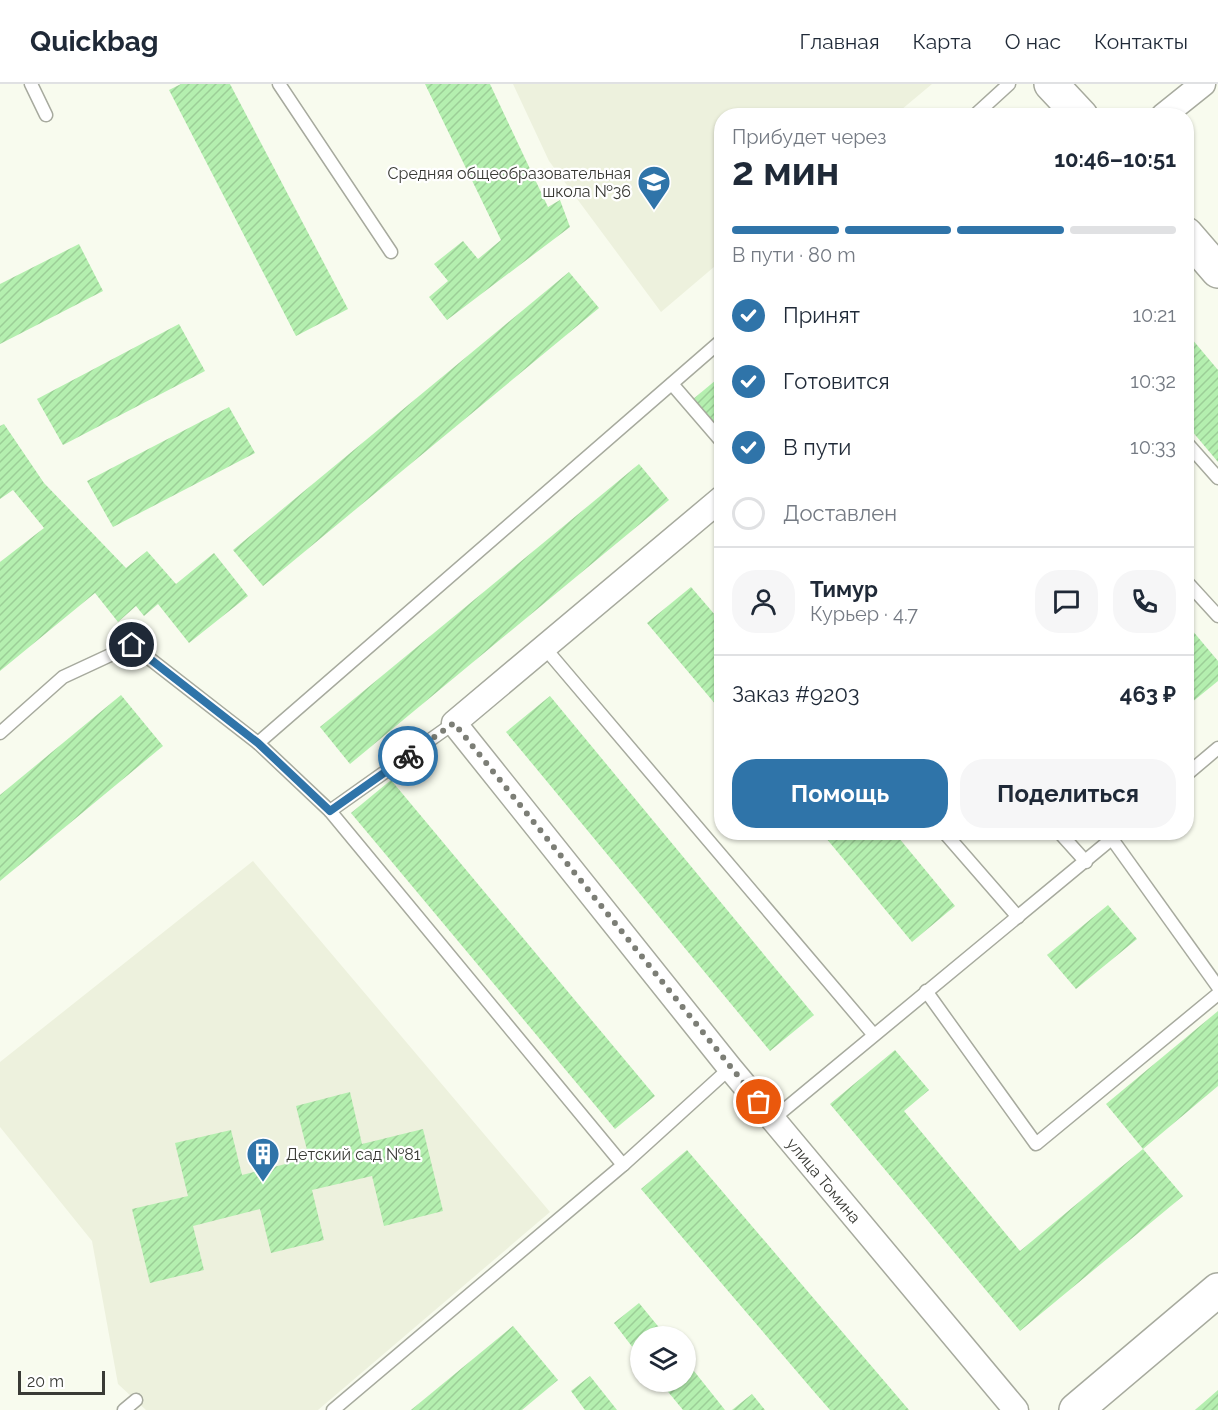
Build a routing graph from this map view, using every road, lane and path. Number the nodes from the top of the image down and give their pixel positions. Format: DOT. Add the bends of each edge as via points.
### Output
graph roads {
  1 [pos="32,84"];
  2 [pos="279,84"];
  3 [pos="1009,84"];
  4 [pos="1051,84"];
  5 [pos="1203,84"];
  6 [pos="983,108"];
  7 [pos="1074,108"];
  8 [pos="1173,108"];
  9 [pos="46,115"];
  10 [pos="1194,243"];
  11 [pos="391,252"];
  12 [pos="1218,271"];
  13 [pos="714,347"];
  14 [pos="672,384"];
  15 [pos="714,433"];
  16 [pos="1194,451"];
  17 [pos="1218,478"];
  18 [pos="714,505"];
  19 [pos="1194,590"];
  20 [pos="1218,616"];
  21 [pos="544,647"];
  22 [pos="454,723"];
  23 [pos="0,733"];
  24 [pos="258,743"];
  25 [pos="1218,748"];
  26 [pos="1194,768"];
  27 [pos="330,811"];
  28 [pos="951,840"];
  29 [pos="1066,840"];
  30 [pos="1111,840"];
  31 [pos="1119,840"];
  32 [pos="1086,862"];
  33 [pos="1018,917"];
  34 [pos="1218,987"];
  35 [pos="926,991"];
  36 [pos="1218,994"];
  37 [pos="873,1034"];
  38 [pos="730,1068"];
  39 [pos="773,1119"];
  40 [pos="623,1164"];
  41 [pos="1218,1290"];
  42 [pos="136,1400"];
  43 [pos="124,1410"];
  44 [pos="333,1410"];
  45 [pos="1016,1410"];
  46 [pos="1076,1410"];
  1 -- 9 [label="lane"];
  2 -- 11 [label="lane"];
  3 -- 6 [label="lane"];
  4 -- 7 [label="main road"];
  5 -- 8 [label="street"];
  10 -- 12 [label="main road"];
  13 -- 14 [label="lane"];
  14 -- 15 [label="lane"];
  14 -- 24 [label="lane"];
  16 -- 17 [label="lane"];
  18 -- 21 [label="street"];
  19 -- 20 [label="lane"];
  21 -- 22 [label="street"];
  21 -- 37 [label="lane"];
  22 -- 27 [label="lane"];
  22 -- 38 [label="street, улица Томина"];
  23 -- 24 [label="lane" via="63,677 132,645"];
  24 -- 27 [label="lane"];
  25 -- 26 [label="lane"];
  27 -- 40 [label="lane"];
  28 -- 33 [label="lane"];
  29 -- 32 [label="lane"];
  30 -- 32 [label="lane"];
  31 -- 34 [label="lane"];
  32 -- 33 [label="lane"];
  33 -- 35 [label="lane"];
  35 -- 36 [label="lane" via="1036,1144 1207,1012"];
  35 -- 37 [label="lane"];
  37 -- 39 [label="lane"];
  38 -- 39 [label="street, улица Томина"];
  38 -- 40 [label="lane"];
  39 -- 45 [label="street, улица Томина"];
  40 -- 44 [label="lane"];
  41 -- 46 [label="main road"];
  42 -- 43 [label="lane"];
}
